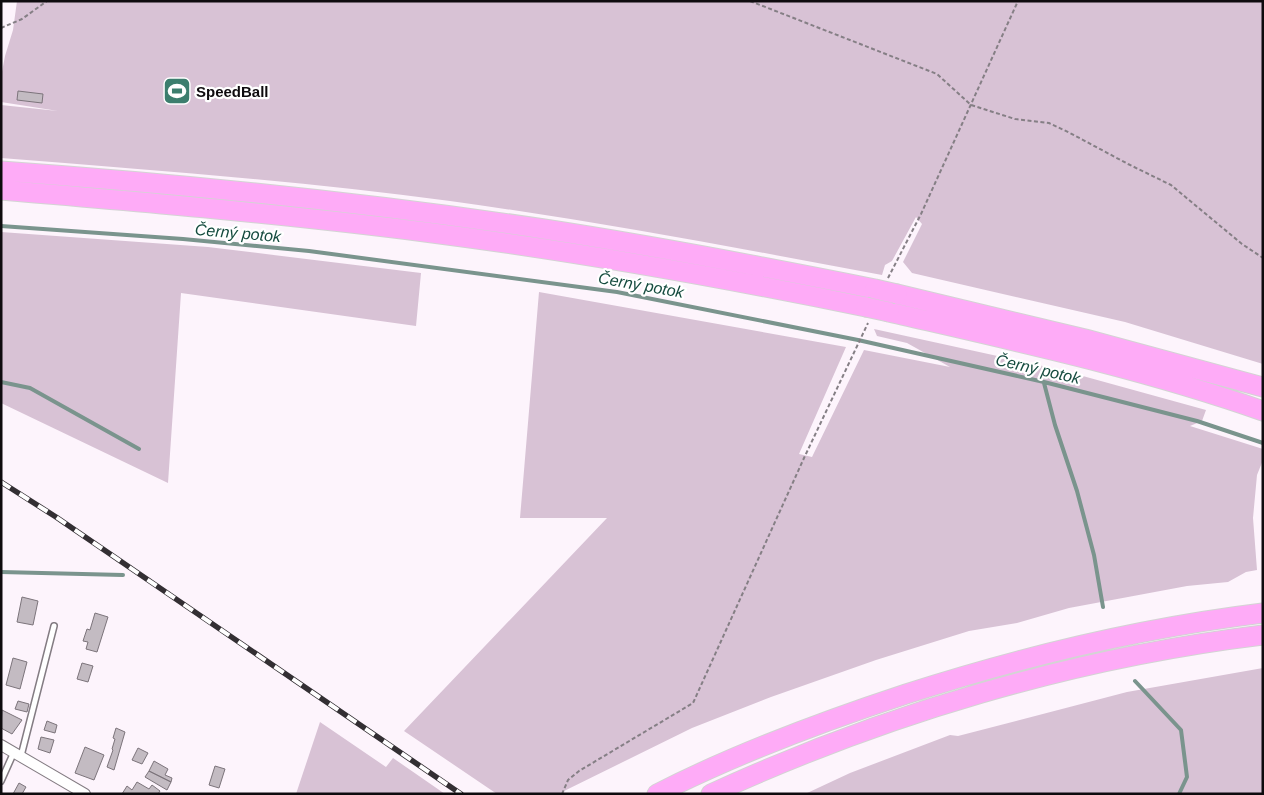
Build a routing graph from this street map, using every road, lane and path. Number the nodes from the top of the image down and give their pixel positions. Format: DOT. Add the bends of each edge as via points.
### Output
graph roads {
  1 [pos="46,1"];
  2 [pos="750,1"];
  3 [pos="1018,1"];
  4 [pos="1,28"];
  5 [pos="971,105"];
  6 [pos="1,171"];
  7 [pos="1,190"];
  8 [pos="1263,258"];
  9 [pos="882,283"];
  10 [pos="867,314"];
  11 [pos="1263,387"];
  12 [pos="1263,412"];
  13 [pos="1263,613"];
  14 [pos="54,626"];
  15 [pos="1263,635"];
  16 [pos="1,744"];
  17 [pos="18,754"];
  18 [pos="1,781"];
  19 [pos="81,793"];
  20 [pos="562,794"];
  21 [pos="657,794"];
  22 [pos="711,794"];
  1 -- 4 [label="path" via="22,19"];
  2 -- 5 [label="path" via="938,74"];
  3 -- 5 [label="path"];
  5 -- 8 [label="path" via="1015,119 1049,123 1171,184"];
  5 -- 9 [label="path" via="921,214"];
  6 -- 9 [label="highway" via="200,187 438,214"];
  7 -- 10 [label="highway" via="426,232 646,265"];
  9 -- 11 [label="highway, bridge" via="897,294 1094,341"];
  10 -- 12 [label="highway, bridge" via="889,312 1080,357"];
  10 -- 20 [label="path" via="693,703 579,771 568,780"];
  13 -- 21 [label="highway" via="1129,634 946,682 773,741"];
  14 -- 17 [label="lane"];
  15 -- 22 [label="highway" via="1135,656 960,700 806,752"];
  16 -- 17 [label="street"];
  17 -- 18 [label="lane"];
  17 -- 19 [label="street"];
}
